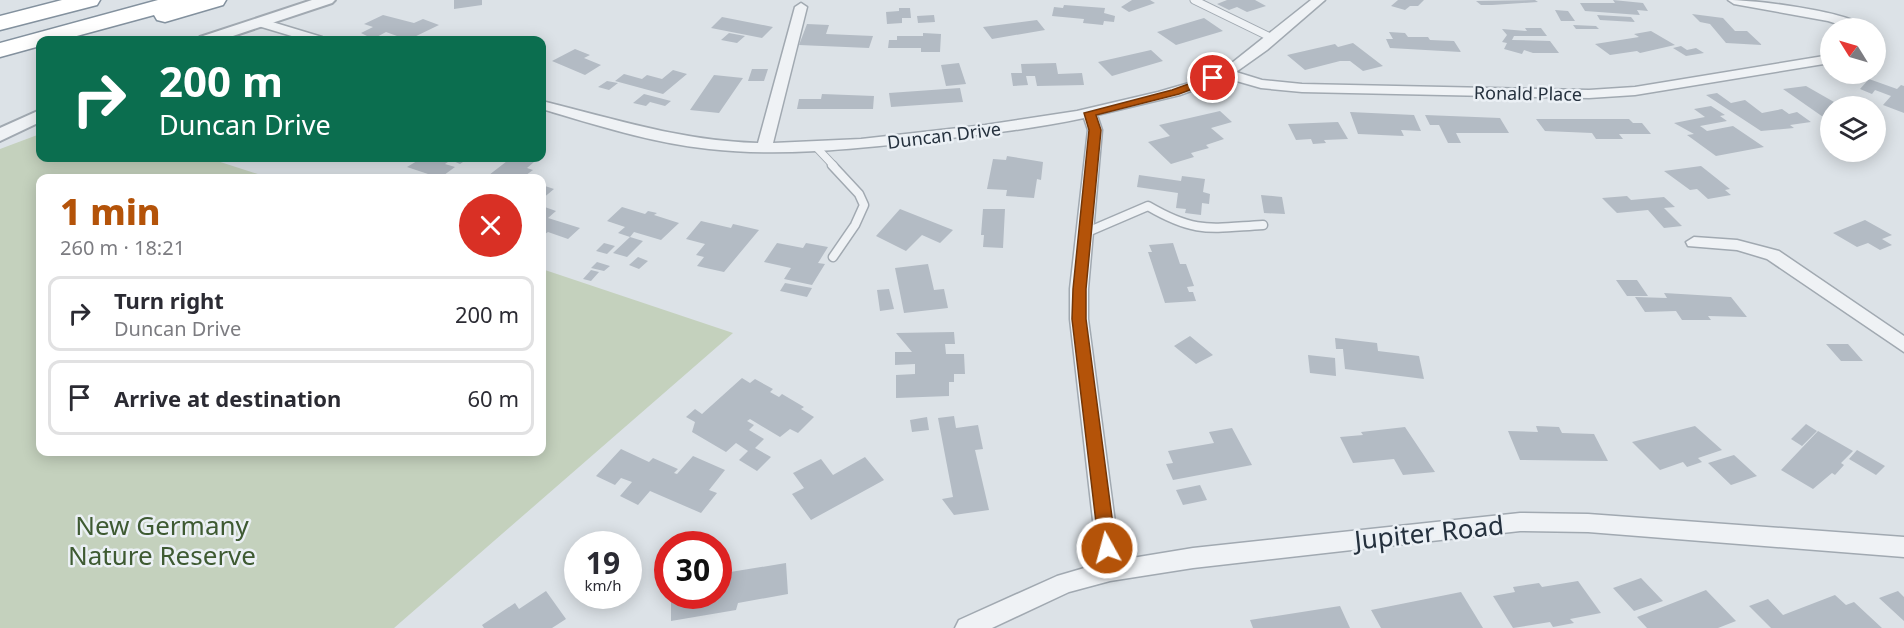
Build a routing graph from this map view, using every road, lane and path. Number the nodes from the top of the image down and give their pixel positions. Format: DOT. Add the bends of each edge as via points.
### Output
graph roads {
  1 [pos="89,0"];
  2 [pos="125,0"];
  3 [pos="184,0"];
  4 [pos="215,0"];
  5 [pos="327,0"];
  6 [pos="1194,0"];
  7 [pos="1319,0"];
  8 [pos="1734,0"];
  9 [pos="801,7"];
  10 [pos="1830,18"];
  11 [pos="259,22"];
  12 [pos="0,23"];
  13 [pos="0,34"];
  14 [pos="52,36"];
  15 [pos="88,36"];
  16 [pos="218,36"];
  17 [pos="304,36"];
  18 [pos="1272,38"];
  19 [pos="36,40"];
  20 [pos="0,50"];
  21 [pos="36,52"];
  22 [pos="1820,61"];
  23 [pos="0,64"];
  24 [pos="1225,73"];
  25 [pos="546,106"];
  26 [pos="1089,113"];
  27 [pos="36,117"];
  28 [pos="0,135"];
  29 [pos="764,148"];
  30 [pos="817,148"];
  31 [pos="1263,225"];
  32 [pos="1085,233"];
  33 [pos="1694,242"];
  34 [pos="833,257"];
  35 [pos="1904,345"];
  36 [pos="1904,547"];
  37 [pos="1110,570"];
  38 [pos="967,628"];
  1 -- 12 [label="highway"];
  2 -- 13 [label="highway"];
  3 -- 14 [label="highway"];
  4 -- 15 [label="highway"];
  5 -- 11 [label="street"];
  6 -- 18 [label="lane"];
  7 -- 18 [label="street, Duncan Drive"];
  8 -- 10 [label="street"];
  9 -- 29 [label="street"];
  11 -- 16 [label="street"];
  11 -- 17 [label="street"];
  18 -- 24 [label="street, Duncan Drive"];
  19 -- 20 [label="highway"];
  21 -- 23 [label="highway"];
  22 -- 24 [label="street, Ronald Place" via="1635,91 1589,94 1302,88 1260,84"];
  24 -- 26 [label="street, Duncan Drive" via="1176,92"];
  25 -- 29 [label="street, Duncan Drive" via="667,138"];
  26 -- 30 [label="street, Duncan Drive" via="1021,125"];
  26 -- 32 [label="street" via="1095,130"];
  27 -- 28 [label="street"];
  29 -- 30 [label="street, Duncan Drive"];
  30 -- 34 [label="lane" via="859,194 864,205"];
  31 -- 32 [label="lane" via="1199,229 1148,206"];
  32 -- 37 [label="street" via="1079,319"];
  33 -- 35 [label="street" via="1743,246 1773,255"];
  36 -- 37 [label="street, Jupiter Road" via="1559,521 1520,522"];
  37 -- 38 [label="street, Jupiter Road" via="1065,583"];
}
